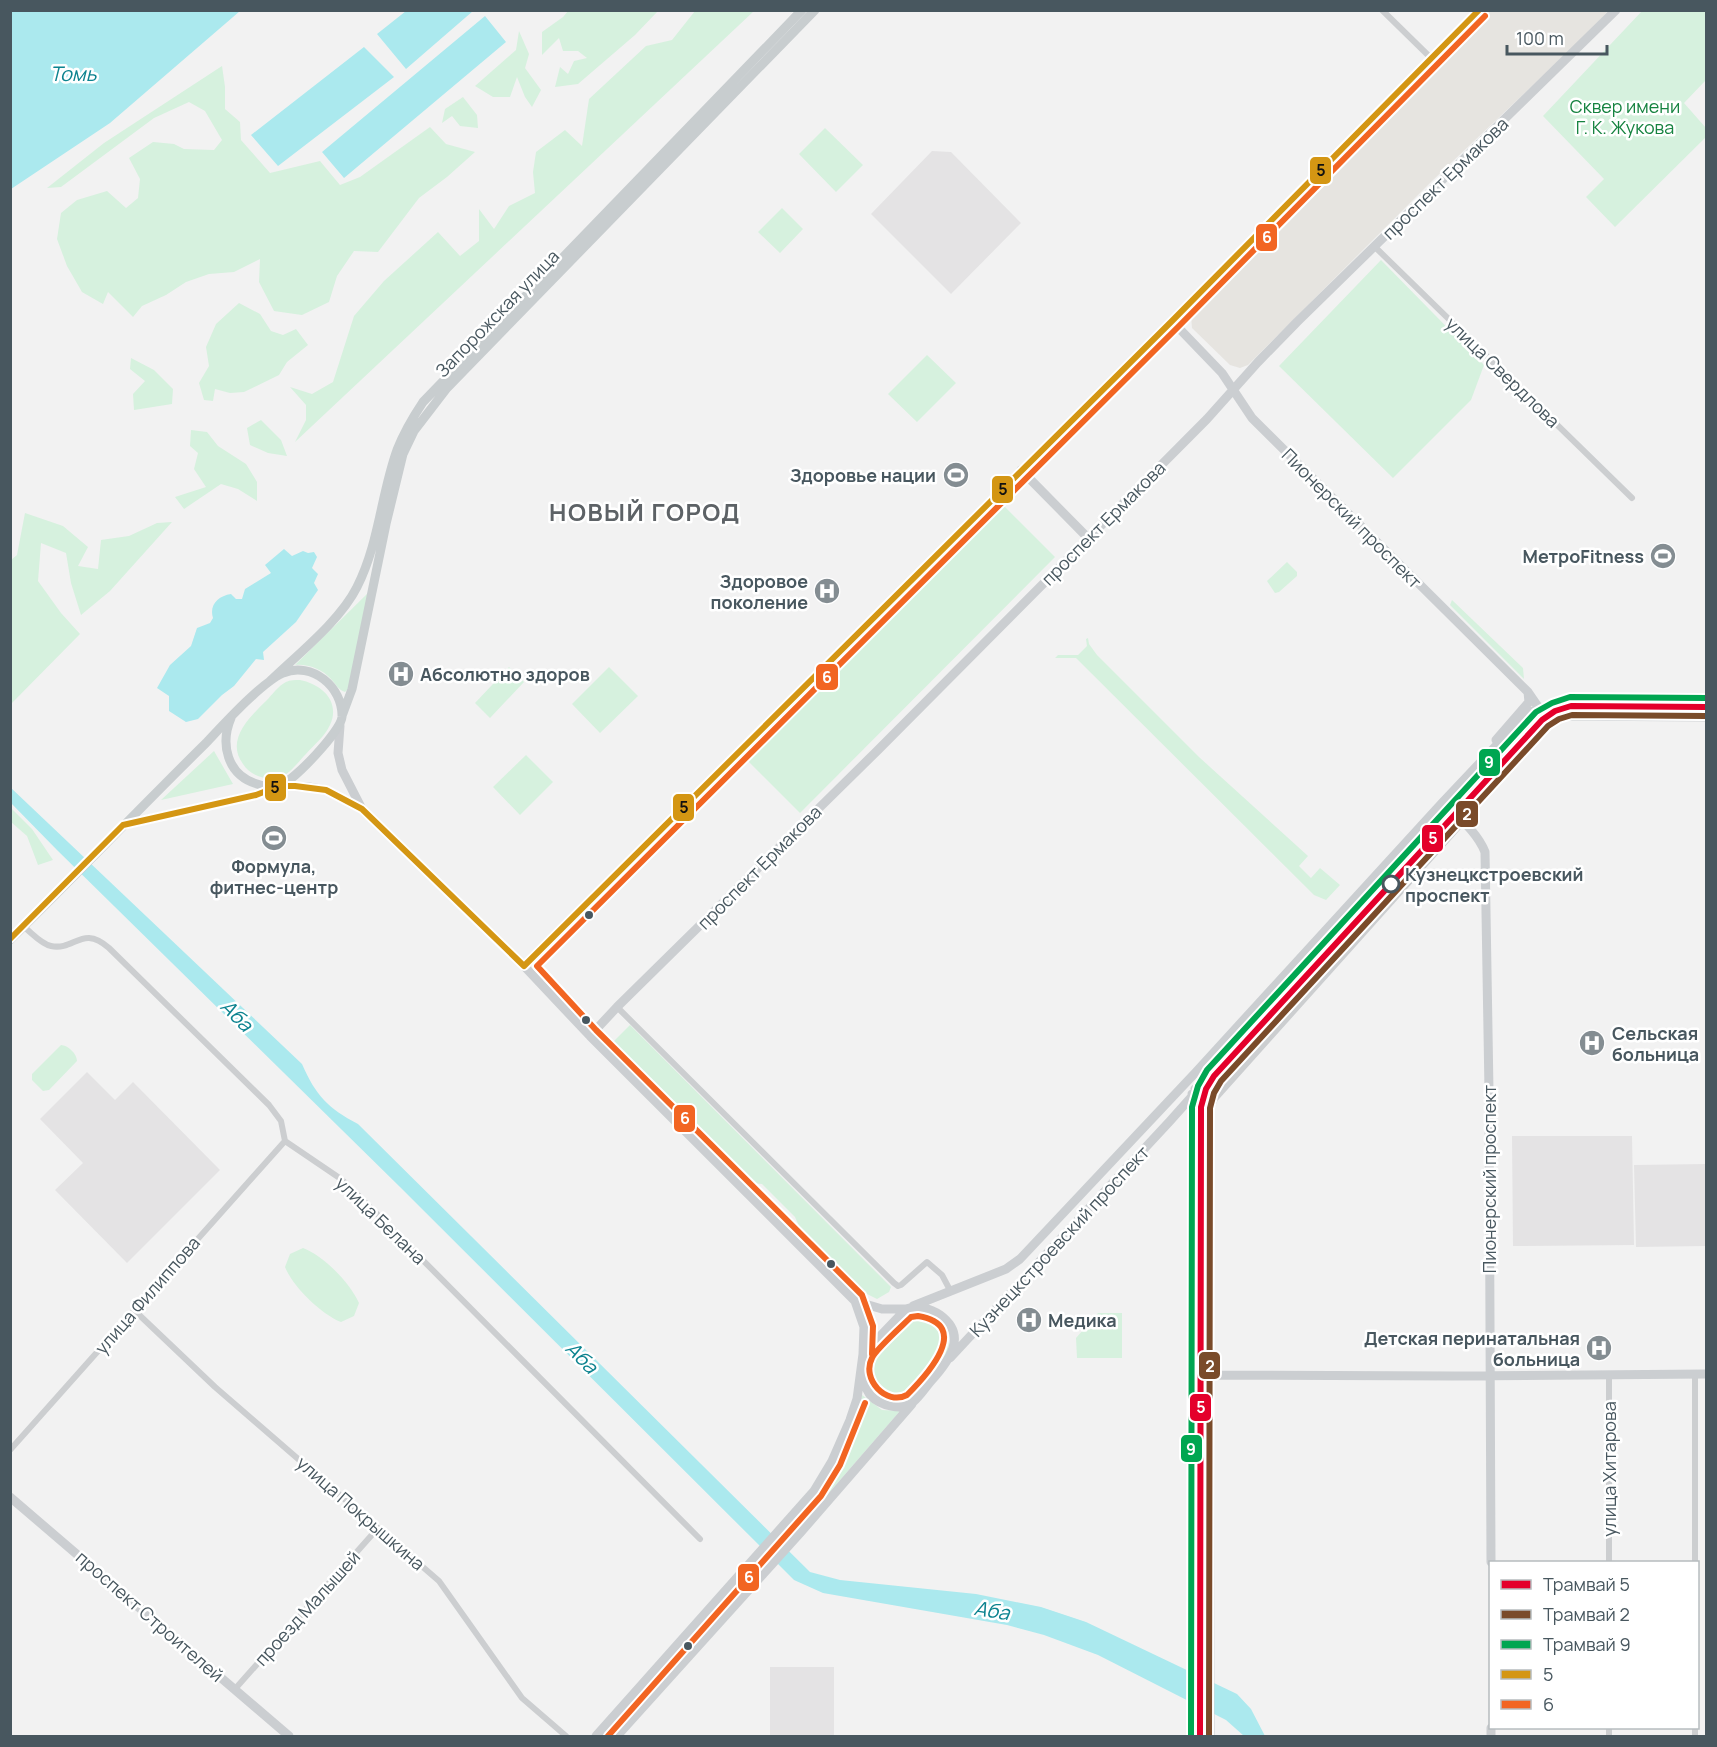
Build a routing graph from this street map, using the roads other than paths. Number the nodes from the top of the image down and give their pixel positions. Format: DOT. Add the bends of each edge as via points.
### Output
graph roads {
  1 [pos="802,10"];
  2 [pos="815,10"];
  3 [pos="1382,10"];
  4 [pos="1479,10"];
  5 [pos="1616,10"];
  6 [pos="1432,59"];
  7 [pos="1374,246"];
  8 [pos="1172,321"];
  9 [pos="1233,391"];
  10 [pos="1022,470"];
  11 [pos="1632,498"];
  12 [pos="1088,538"];
  13 [pos="270,681"];
  14 [pos="1528,692"];
  15 [pos="1707,700"];
  16 [pos="1560,702"];
  17 [pos="1539,708"];
  18 [pos="1562,716"];
  19 [pos="231,717"];
  20 [pos="1707,717"];
  21 [pos="341,721"];
  22 [pos="1531,724"];
  23 [pos="1483,760"];
  24 [pos="279,786"];
  25 [pos="1442,803"];
  26 [pos="362,808"];
  27 [pos="1451,810"];
  28 [pos="1463,822"];
  29 [pos="123,825"];
  30 [pos="24,927"];
  31 [pos="10,940"];
  32 [pos="524,966"];
  33 [pos="1278,983"];
  34 [pos="1286,992"];
  35 [pos="618,1006"];
  36 [pos="590,1036"];
  37 [pos="1196,1072"];
  38 [pos="1207,1080"];
  39 [pos="1194,1091"];
  40 [pos="1176,1092"];
  41 [pos="1203,1102"];
  42 [pos="1209,1118"];
  43 [pos="1170,1121"];
  44 [pos="1194,1123"];
  45 [pos="285,1141"];
  46 [pos="951,1292"];
  47 [pos="855,1301"];
  48 [pos="909,1308"];
  49 [pos="134,1310"];
  50 [pos="863,1354"];
  51 [pos="951,1358"];
  52 [pos="1695,1374"];
  53 [pos="1707,1374"];
  54 [pos="861,1375"];
  55 [pos="1197,1375"];
  56 [pos="1210,1375"];
  57 [pos="1490,1376"];
  58 [pos="1609,1376"];
  59 [pos="912,1404"];
  60 [pos="10,1450"];
  61 [pos="10,1497"];
  62 [pos="378,1528"];
  63 [pos="700,1539"];
  64 [pos="1491,1561"];
  65 [pos="1609,1561"];
  66 [pos="1695,1561"];
  67 [pos="235,1689"];
  68 [pos="289,1737"];
  69 [pos="566,1737"];
  70 [pos="596,1737"];
  71 [pos="617,1737"];
  72 [pos="1195,1737"];
  73 [pos="1210,1737"];
  1 -- 13 [label="main road, Запорожская улица" via="423,402 396,452 358,586 341,612"];
  2 -- 21 [label="main road, Запорожская улица" via="447,388 414,431 386,524 352,689"];
  3 -- 6 [label="street"];
  4 -- 6 [label="main road"];
  5 -- 7 [label="main road, проспект Ермакова"];
  6 -- 8 [label="main road"];
  7 -- 9 [label="main road, проспект Ермакова"];
  7 -- 11 [label="street, улица Свердлова"];
  8 -- 9 [label="main road, Пионерский проспект" via="1212,361"];
  8 -- 10 [label="main road"];
  9 -- 12 [label="main road, проспект Ермакова"];
  9 -- 14 [label="main road, Пионерский проспект" via="1252,418"];
  10 -- 12 [label="main road"];
  10 -- 32 [label="main road"];
  12 -- 35 [label="main road, проспект Ермакова"];
  13 -- 19 [label="main road"];
  13 -- 21 [label="main road" via="299,670 321,677 336,693"];
  14 -- 16 [label="main road, Кузнецкстроевский проспект" via="1542,700"];
  14 -- 17 [label="main road, Пионерский проспект"];
  14 -- 23 [label="main road" via="1528,702"];
  15 -- 16 [label="main road, Кузнецкстроевский проспект"];
  16 -- 17 [label="main road, Кузнецкстроевский проспект"];
  17 -- 18 [label="main road"];
  17 -- 22 [label="main road, Кузнецкстроевский проспект"];
  17 -- 23 [label="main road, Кузнецкстроевский проспект" via="1527,714"];
  18 -- 20 [label="main road"];
  18 -- 22 [label="main road"];
  19 -- 24 [label="main road" via="227,728 228,760 250,782"];
  19 -- 29 [label="main road"];
  21 -- 24 [label="main road" via="310,762"];
  21 -- 26 [label="main road" via="338,753 342,770"];
  22 -- 27 [label="main road, Кузнецкстроевский проспект"];
  23 -- 25 [label="main road, Кузнецкстроевский проспект"];
  24 -- 26 [label="main road" via="326,790"];
  24 -- 29 [label="main road" via="256,795"];
  25 -- 27 [label="main road, Пионерский проспект"];
  25 -- 33 [label="main road, Кузнецкстроевский проспект"];
  26 -- 32 [label="main road"];
  27 -- 28 [label="main road, Пионерский проспект"];
  27 -- 34 [label="main road, Кузнецкстроевский проспект"];
  28 -- 42 [label="street" via="1215,1099"];
  28 -- 57 [label="main road, Пионерский проспект" via="1482,843 1486,864"];
  29 -- 30 [label="main road"];
  30 -- 31 [label="main road"];
  30 -- 45 [label="street" via="52,946 89,938 100,940 269,1105 281,1121"];
  32 -- 36 [label="main road"];
  33 -- 34 [label="street"];
  33 -- 37 [label="main road, Кузнецкстроевский проспект"];
  34 -- 38 [label="main road, Кузнецкстроевский проспект"];
  35 -- 36 [label="main road, проспект Ермакова"];
  35 -- 46 [label="street" via="894,1283 901,1286 927,1262 942,1275"];
  36 -- 47 [label="main road"];
  37 -- 39 [label="main road"];
  37 -- 40 [label="main road, Кузнецкстроевский проспект"];
  38 -- 39 [label="main road, Кузнецкстроевский проспект"];
  38 -- 41 [label="main road"];
  39 -- 40 [label="main road" via="1186,1087"];
  39 -- 41 [label="main road"];
  39 -- 43 [label="main road, Кузнецкстроевский проспект"];
  39 -- 44 [label="main road"];
  40 -- 46 [label="main road, Кузнецкстроевский проспект" via="1020,1258 1006,1269"];
  41 -- 42 [label="main road"];
  42 -- 56 [label="main road"];
  43 -- 44 [label="main road" via="1184,1114"];
  43 -- 51 [label="main road, Кузнецкстроевский проспект"];
  44 -- 55 [label="main road"];
  45 -- 49 [label="street, улица Филиппова"];
  45 -- 63 [label="street, улица Белана" via="359,1196"];
  46 -- 48 [label="main road, Кузнецкстроевский проспект"];
  47 -- 48 [label="main road" via="882,1309"];
  47 -- 50 [label="main road" via="864,1327"];
  48 -- 50 [label="main road"];
  48 -- 51 [label="main road" via="933,1310 948,1323 954,1342"];
  49 -- 60 [label="street, улица Филиппова"];
  49 -- 62 [label="street, улица Покрышкина" via="215,1388"];
  50 -- 54 [label="main road"];
  51 -- 59 [label="main road"];
  52 -- 53 [label="main road"];
  52 -- 58 [label="main road"];
  52 -- 66 [label="street"];
  54 -- 59 [label="main road" via="871,1396 882,1403 900,1407"];
  54 -- 70 [label="main road" via="850,1420 814,1491"];
  55 -- 56 [label="main road"];
  55 -- 72 [label="main road"];
  56 -- 57 [label="main road"];
  56 -- 73 [label="main road"];
  57 -- 58 [label="main road"];
  57 -- 64 [label="main road, Пионерский проспект"];
  58 -- 65 [label="street, улица Хитарова"];
  59 -- 71 [label="main road"];
  61 -- 67 [label="main road, проспект Строителей"];
  62 -- 67 [label="street, проезд Малышей"];
  62 -- 69 [label="street, улица Покрышкина" via="439,1581 522,1698"];
  67 -- 68 [label="main road, проспект Строителей"];
}
